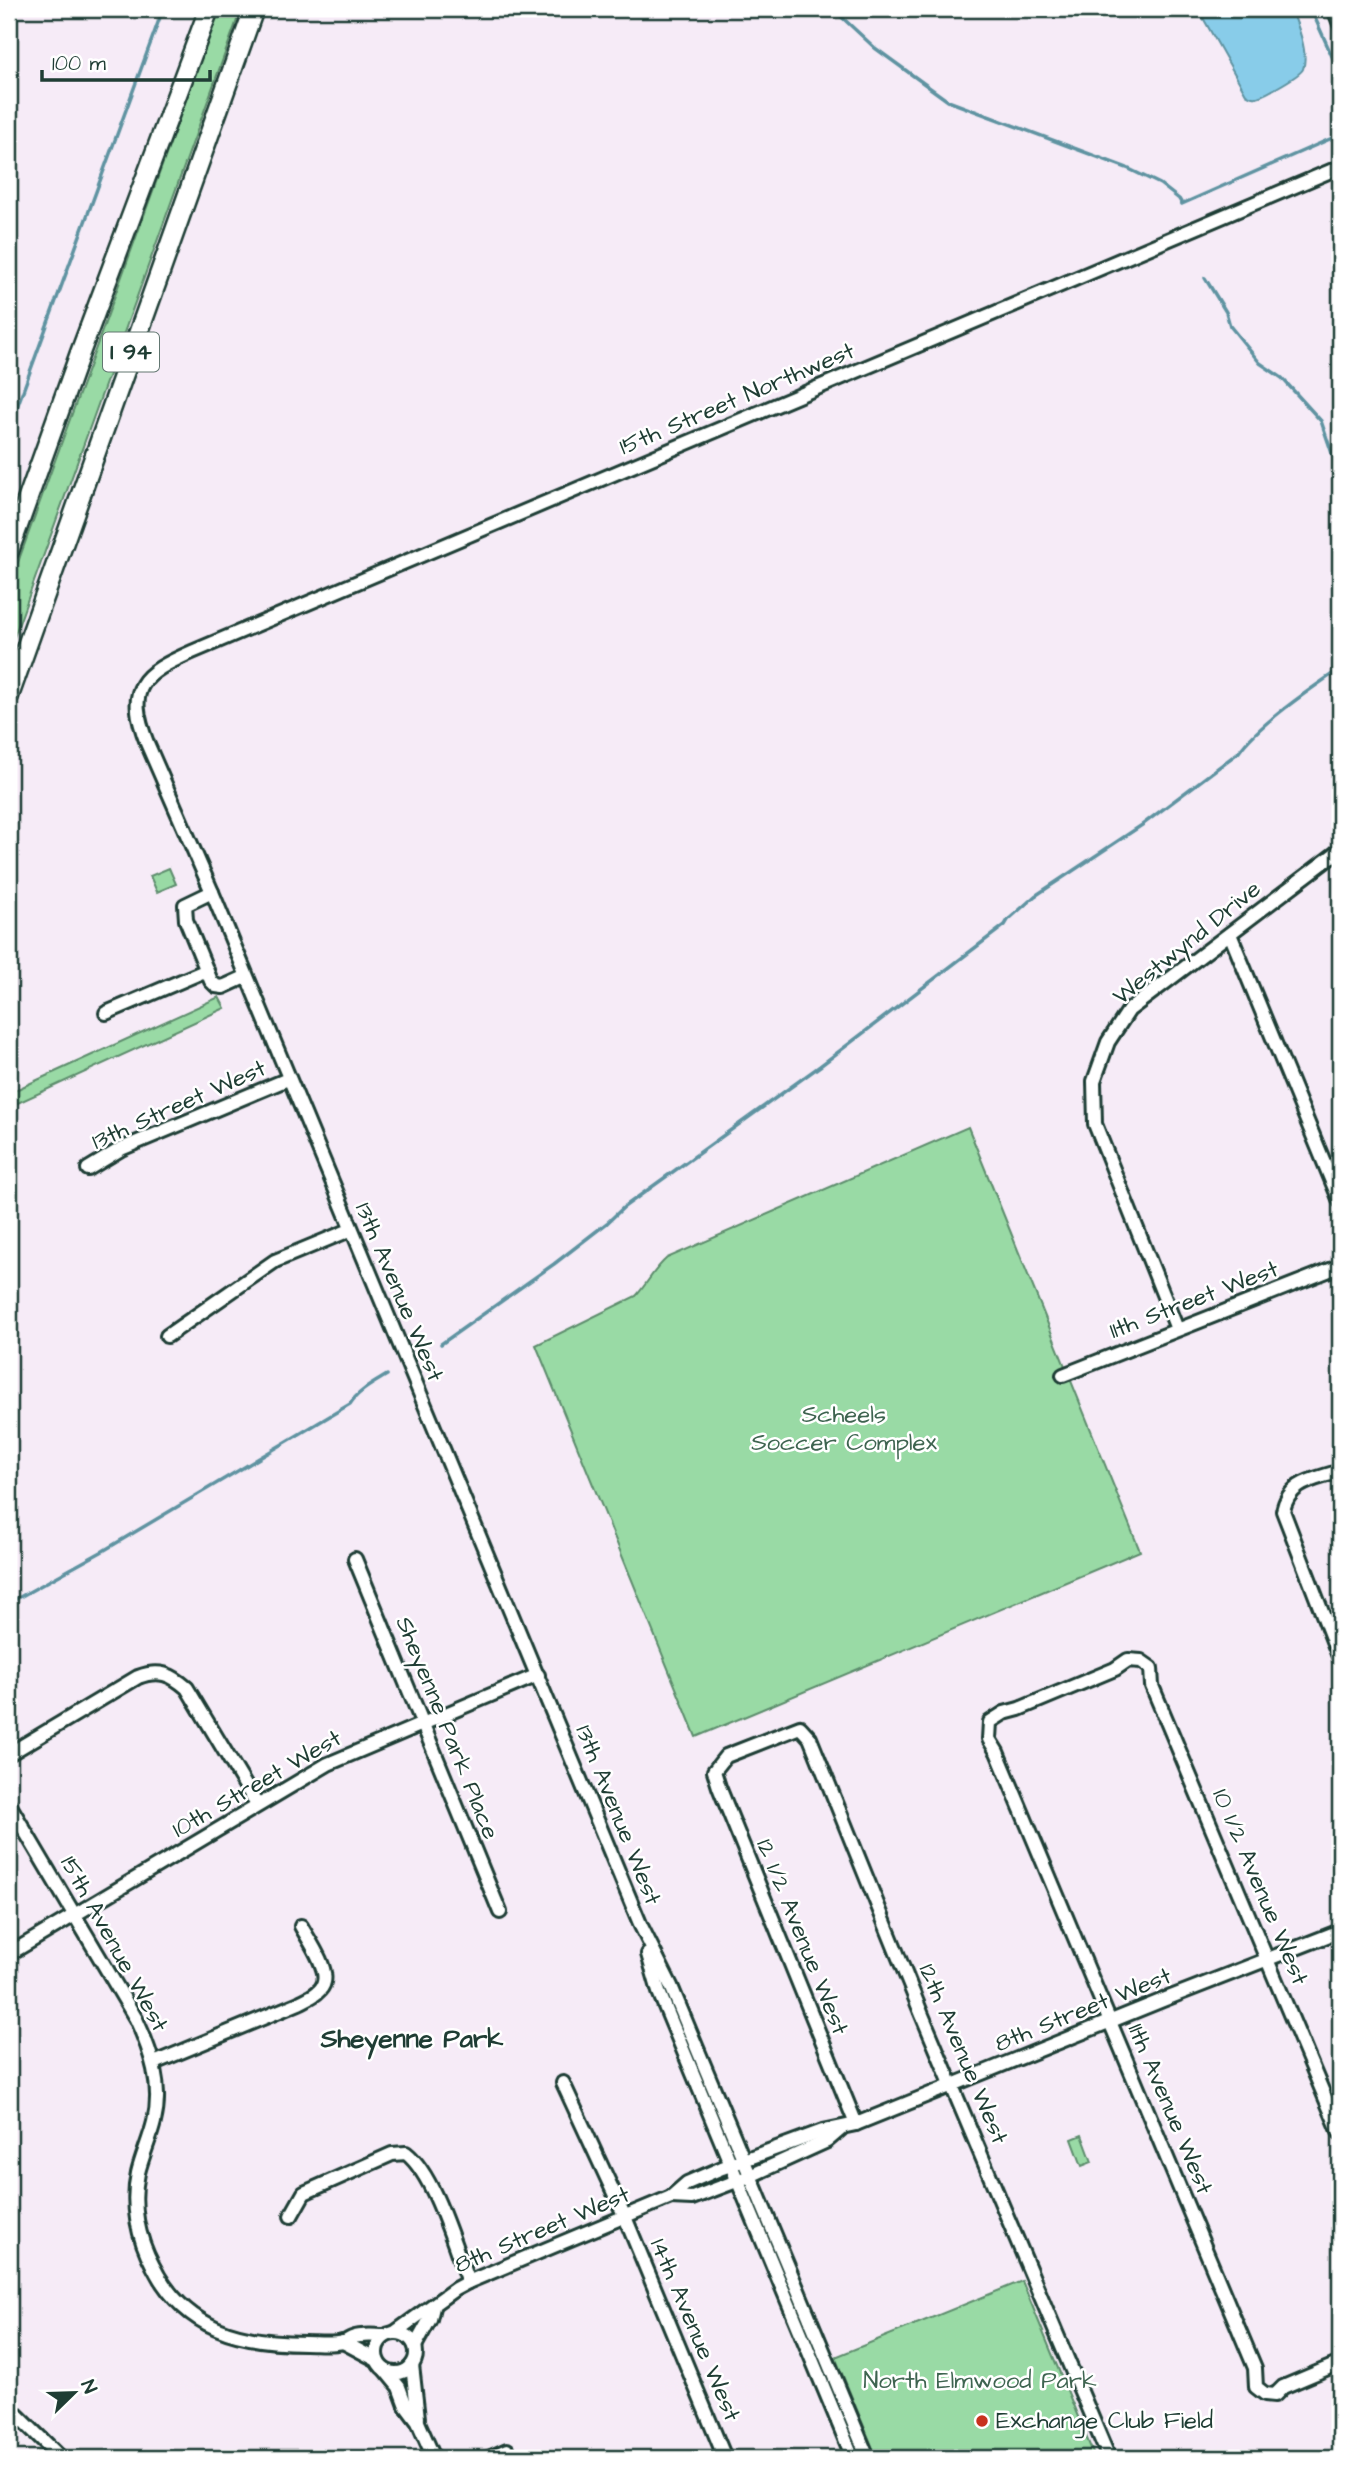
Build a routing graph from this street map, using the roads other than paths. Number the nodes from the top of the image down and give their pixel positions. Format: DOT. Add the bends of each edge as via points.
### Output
graph roads {
  1 [pos="209,9"];
  2 [pos="254,9"];
  3 [pos="1334,9"];
  4 [pos="1340,24"];
  5 [pos="1340,167"];
  6 [pos="9,551"];
  7 [pos="151,674"];
  8 [pos="9,696"];
  9 [pos="1340,850"];
  10 [pos="212,892"];
  11 [pos="1230,934"];
  12 [pos="207,971"];
  13 [pos="245,977"];
  14 [pos="106,1013"];
  15 [pos="288,1079"];
  16 [pos="88,1169"];
  17 [pos="1340,1201"];
  18 [pos="350,1230"];
  19 [pos="1340,1266"];
  20 [pos="1177,1329"];
  21 [pos="167,1336"];
  22 [pos="1063,1375"];
  23 [pos="1340,1471"];
  24 [pos="355,1559"];
  25 [pos="1340,1659"];
  26 [pos="538,1675"];
  27 [pos="990,1722"];
  28 [pos="422,1723"];
  29 [pos="9,1754"];
  30 [pos="719,1765"];
  31 [pos="9,1804"];
  32 [pos="257,1805"];
  33 [pos="499,1912"];
  34 [pos="76,1914"];
  35 [pos="301,1926"];
  36 [pos="1340,1931"];
  37 [pos="9,1954"];
  38 [pos="1268,1959"];
  39 [pos="1110,2021"];
  40 [pos="154,2063"];
  41 [pos="563,2083"];
  42 [pos="952,2085"];
  43 [pos="856,2124"];
  44 [pos="842,2129"];
  45 [pos="1340,2133"];
  46 [pos="738,2162"];
  47 [pos="744,2178"];
  48 [pos="671,2197"];
  49 [pos="291,2216"];
  50 [pos="625,2217"];
  51 [pos="468,2282"];
  52 [pos="433,2307"];
  53 [pos="389,2334"];
  54 [pos="343,2342"];
  55 [pos="415,2346"];
  56 [pos="1340,2363"];
  57 [pos="381,2365"];
  58 [pos="412,2365"];
  59 [pos="9,2407"];
  60 [pos="418,2421"];
  61 [pos="507,2450"];
  62 [pos="61,2458"];
  63 [pos="434,2458"];
  64 [pos="489,2458"];
  65 [pos="725,2458"];
  66 [pos="853,2458"];
  67 [pos="868,2458"];
  68 [pos="1109,2458"];
  1 -- 6 [label="highway, I 94"];
  2 -- 8 [label="highway, I 94"];
  3 -- 4 [label="street"];
  5 -- 7 [label="street, 15th Street Northwest" via="217,641"];
  7 -- 10 [label="street, 13th Avenue West" via="139,690 139,723"];
  9 -- 11 [label="street, Westwynd Drive"];
  10 -- 12 [label="street" via="190,901 184,910"];
  10 -- 13 [label="street, 13th Avenue West"];
  11 -- 17 [label="street"];
  11 -- 20 [label="street, Westwynd Drive" via="1129,1010 1108,1042 1094,1081 1095,1124"];
  12 -- 13 [label="street" via="216,986"];
  12 -- 14 [label="street"];
  13 -- 15 [label="street, 13th Avenue West"];
  15 -- 16 [label="street, 13th Street West" via="121,1149"];
  15 -- 18 [label="street, 13th Avenue West"];
  18 -- 21 [label="street" via="275,1261"];
  18 -- 26 [label="street, 13th Avenue West"];
  19 -- 20 [label="street, 11th Street West"];
  20 -- 22 [label="street, 11th Street West"];
  23 -- 25 [label="street" via="1290,1491 1283,1511"];
  24 -- 28 [label="street, Sheyenne Park Place"];
  26 -- 28 [label="street, 10th Street West"];
  26 -- 46 [label="street, 13th Avenue West" via="641,1926 671,1986"];
  27 -- 38 [label="street, 10 1/2 Avenue West" via="1128,1660 1151,1668 1152,1686"];
  27 -- 39 [label="street, 11th Avenue West" via="989,1739"];
  28 -- 32 [label="street, 10th Street West" via="328,1764"];
  28 -- 33 [label="street, Sheyenne Park Place"];
  29 -- 32 [label="street" via="138,1677 162,1673 174,1676 187,1688"];
  30 -- 42 [label="street, 12th Avenue West" via="726,1756 800,1727 810,1738"];
  30 -- 43 [label="street, 12 1/2 Avenue West" via="714,1771 719,1787"];
  31 -- 34 [label="street, 15th Avenue West"];
  32 -- 34 [label="street, 10th Street West"];
  34 -- 37 [label="street, 10th Street West"];
  34 -- 40 [label="street, 15th Avenue West" via="136,2019"];
  35 -- 40 [label="street" via="324,1971 320,1990"];
  36 -- 38 [label="street, 8th Street West"];
  38 -- 39 [label="street, 8th Street West"];
  38 -- 45 [label="street, 10 1/2 Avenue West"];
  39 -- 42 [label="street, 8th Street West"];
  39 -- 56 [label="street, 11th Avenue West" via="1255,2368 1256,2387 1275,2395 1283,2387"];
  40 -- 54 [label="street, 15th Avenue West" via="155,2118 135,2200 144,2249 155,2272 186,2310 226,2333 270,2343"];
  41 -- 50 [label="street, 14th Avenue West"];
  42 -- 43 [label="street, 8th Street West"];
  42 -- 68 [label="street, 12th Avenue West"];
  43 -- 44 [label="street, 8th Street West"];
  44 -- 46 [label="street, 8th Street West" via="823,2131"];
  44 -- 47 [label="street, 8th Street West" via="827,2141"];
  46 -- 47 [label="street, 13th Avenue West"];
  46 -- 48 [label="street, 8th Street West" via="687,2183"];
  47 -- 48 [label="street, 8th Street West" via="692,2198"];
  47 -- 66 [label="street, 13th Avenue West"];
  47 -- 67 [label="street, 13th Avenue West"];
  48 -- 50 [label="street, 8th Street West"];
  49 -- 51 [label="street" via="304,2193 383,2157 406,2153 418,2162 428,2180"];
  50 -- 51 [label="street, 8th Street West"];
  50 -- 65 [label="street, 14th Avenue West"];
  51 -- 52 [label="street, 8th Street West"];
  52 -- 53 [label="street, 8th Street West"];
  52 -- 55 [label="street, 8th Street West"];
  53 -- 54 [label="street, 15th Avenue West"];
  53 -- 55 [label="street" via="407,2336"];
  53 -- 57 [label="street" via="377,2347"];
  54 -- 57 [label="street, 15th Avenue West"];
  55 -- 58 [label="street"];
  57 -- 58 [label="street" via="396,2373"];
  57 -- 60 [label="street"];
  58 -- 60 [label="street"];
  59 -- 62 [label="street"];
  60 -- 63 [label="street"];
  61 -- 64 [label="street"];
}
